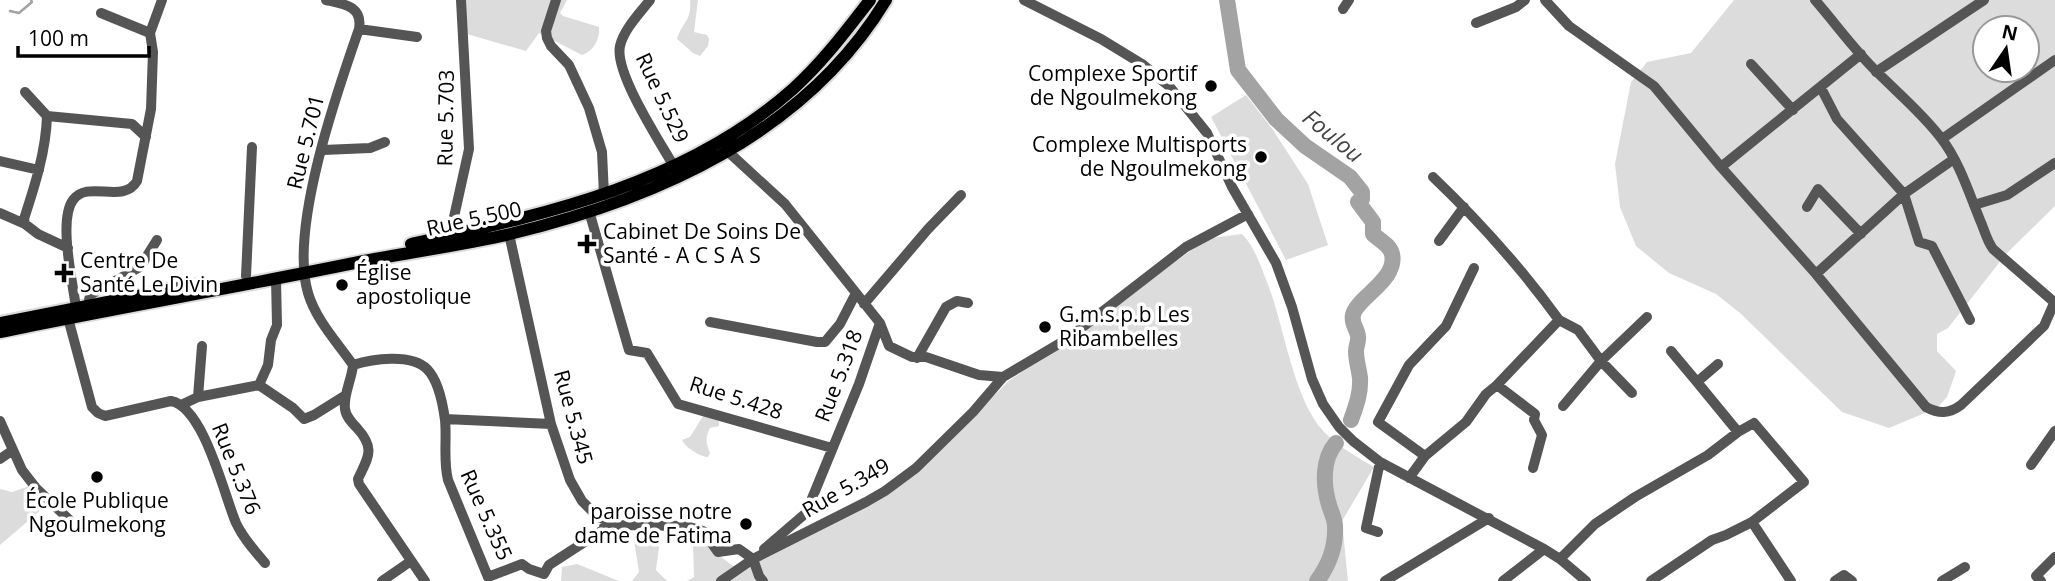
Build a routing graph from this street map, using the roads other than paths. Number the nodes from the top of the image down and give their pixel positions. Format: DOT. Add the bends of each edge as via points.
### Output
graph roads {
  1 [pos="163,0"];
  2 [pos="326,0"];
  3 [pos="461,0"];
  4 [pos="555,0"];
  5 [pos="650,0"];
  6 [pos="870,0"];
  7 [pos="886,0"];
  8 [pos="1024,0"];
  9 [pos="1525,0"];
  10 [pos="1545,0"];
  11 [pos="1815,0"];
  12 [pos="1984,0"];
  13 [pos="101,13"];
  14 [pos="1476,23"];
  15 [pos="359,29"];
  16 [pos="150,33"];
  17 [pos="416,37"];
  18 [pos="1861,54"];
  19 [pos="2055,60"];
  20 [pos="1751,64"];
  21 [pos="1876,72"];
  22 [pos="1821,88"];
  23 [pos="25,92"];
  24 [pos="1793,110"];
  25 [pos="47,116"];
  26 [pos="146,137"];
  27 [pos="1942,139"];
  28 [pos="385,142"];
  29 [pos="252,147"];
  30 [pos="724,147"];
  31 [pos="323,150"];
  32 [pos="1954,159"];
  33 [pos="0,161"];
  34 [pos="2055,163"];
  35 [pos="1721,167"];
  36 [pos="39,170"];
  37 [pos="677,172"];
  38 [pos="1433,177"];
  39 [pos="1904,194"];
  40 [pos="604,195"];
  41 [pos="961,195"];
  42 [pos="1974,205"];
  43 [pos="1464,207"];
  44 [pos="1807,207"];
  45 [pos="589,211"];
  46 [pos="3,214"];
  47 [pos="1248,215"];
  48 [pos="25,224"];
  49 [pos="509,234"];
  50 [pos="1861,234"];
  51 [pos="450,235"];
  52 [pos="157,240"];
  53 [pos="1439,241"];
  54 [pos="68,248"];
  55 [pos="1474,268"];
  56 [pos="304,270"];
  57 [pos="1815,274"];
  58 [pos="246,276"];
  59 [pos="276,279"];
  60 [pos="856,293"];
  61 [pos="2055,302"];
  62 [pos="968,303"];
  63 [pos="864,304"];
  64 [pos="78,311"];
  65 [pos="1647,317"];
  66 [pos="1559,320"];
  67 [pos="1970,320"];
  68 [pos="710,322"];
  69 [pos="0,323"];
  70 [pos="880,323"];
  71 [pos="0,332"];
  72 [pos="202,346"];
  73 [pos="1671,351"];
  74 [pos="917,358"];
  75 [pos="1601,361"];
  76 [pos="1718,364"];
  77 [pos="353,365"];
  78 [pos="1003,377"];
  79 [pos="1697,382"];
  80 [pos="259,385"];
  81 [pos="1497,385"];
  82 [pos="1632,393"];
  83 [pos="346,394"];
  84 [pos="198,397"];
  85 [pos="181,405"];
  86 [pos="1563,406"];
  87 [pos="445,419"];
  88 [pos="0,421"];
  89 [pos="551,424"];
  90 [pos="2055,431"];
  91 [pos="1738,432"];
  92 [pos="832,448"];
  93 [pos="13,450"];
  94 [pos="1425,456"];
  95 [pos="0,459"];
  96 [pos="1380,462"];
  97 [pos="2031,465"];
  98 [pos="1533,468"];
  99 [pos="1409,478"];
  100 [pos="1489,518"];
  101 [pos="606,522"];
  102 [pos="1752,522"];
  103 [pos="80,530"];
  104 [pos="1378,531"];
  105 [pos="1544,549"];
  106 [pos="2055,557"];
  107 [pos="753,559"];
  108 [pos="1560,559"];
  109 [pos="411,561"];
  110 [pos="265,563"];
  111 [pos="1965,566"];
  112 [pos="382,581"];
  113 [pos="425,581"];
  114 [pos="721,581"];
  115 [pos="763,581"];
  116 [pos="1385,581"];
  117 [pos="1503,581"];
  118 [pos="1586,581"];
  119 [pos="1651,581"];
  120 [pos="1791,581"];
  121 [pos="1835,581"];
  122 [pos="1852,581"];
  123 [pos="1942,581"];
  124 [pos="2041,581"];
  1 -- 16 [label="street"];
  2 -- 15 [label="street" via="355,9"];
  3 -- 51 [label="street, Rue 5.703" via="469,149"];
  4 -- 40 [label="street" via="545,31 551,46 569,65 589,108 602,152"];
  5 -- 37 [label="street, Rue 5.529" via="620,44 622,68"];
  6 -- 30 [label="main road, Rue 5.500" via="793,89"];
  7 -- 30 [label="main road, Rue 5.500" via="854,45 803,100 771,124"];
  8 -- 47 [label="street" via="1142,64 1169,86 1207,133"];
  9 -- 14 [label="street"];
  10 -- 35 [label="street" via="1569,26 1654,86"];
  11 -- 18 [label="street"];
  12 -- 21 [label="street"];
  13 -- 16 [label="street"];
  15 -- 17 [label="street"];
  15 -- 31 [label="street, Rue 5.701"];
  16 -- 26 [label="street" via="152,89"];
  18 -- 21 [label="street"];
  18 -- 22 [label="street"];
  19 -- 27 [label="street"];
  20 -- 24 [label="street"];
  21 -- 27 [label="street"];
  22 -- 24 [label="street"];
  22 -- 39 [label="street" via="1837,119"];
  23 -- 25 [label="street"];
  24 -- 35 [label="street"];
  25 -- 26 [label="street" via="132,124"];
  25 -- 36 [label="street"];
  26 -- 54 [label="street" via="133,188 85,192 74,199"];
  27 -- 32 [label="street"];
  28 -- 31 [label="street" via="370,148"];
  29 -- 58 [label="street"];
  30 -- 37 [label="main road, Rue 5.500"];
  30 -- 60 [label="street, Rue 5.318" via="785,204"];
  31 -- 56 [label="street, Rue 5.701" via="304,235"];
  32 -- 39 [label="street"];
  32 -- 42 [label="street"];
  33 -- 36 [label="street"];
  34 -- 42 [label="street" via="2007,195"];
  35 -- 57 [label="street"];
  36 -- 48 [label="street"];
  37 -- 40 [label="main road, Rue 5.500"];
  37 -- 45 [label="main road, Rue 5.500"];
  38 -- 43 [label="street"];
  39 -- 50 [label="street"];
  39 -- 67 [label="street" via="1919,242 1932,246"];
  40 -- 51 [label="main road, Rue 5.500"];
  41 -- 63 [label="street"];
  42 -- 61 [label="street" via="1993,248"];
  43 -- 53 [label="street"];
  43 -- 66 [label="street"];
  44 -- 50 [label="street" via="1818,189"];
  45 -- 49 [label="main road, Rue 5.500"];
  45 -- 92 [label="street, Rue 5.428" via="629,350 647,353 678,404"];
  46 -- 48 [label="street"];
  47 -- 78 [label="street, Rue 5.349" via="1186,247 1067,339"];
  47 -- 96 [label="street" via="1276,263 1323,404 1339,427"];
  48 -- 54 [label="street"];
  49 -- 56 [label="main road, Rue 5.500"];
  49 -- 89 [label="street, Rue 5.345"];
  50 -- 57 [label="street"];
  51 -- 56 [label="main road, Rue 5.500"];
  52 -- 64 [label="street" via="140,267 90,295"];
  54 -- 64 [label="street"];
  55 -- 94 [label="street" via="1446,326 1409,365 1378,422"];
  56 -- 58 [label="main road, Rue 5.500"];
  56 -- 59 [label="main road, Rue 5.500"];
  56 -- 77 [label="street" via="312,303"];
  57 -- 61 [label="street" via="1926,407 1935,412 1952,412 1970,397 2044,326"];
  58 -- 64 [label="main road, Rue 5.500"];
  59 -- 64 [label="main road, Rue 5.500"];
  59 -- 80 [label="street" via="277,325"];
  60 -- 63 [label="street, Rue 5.318"];
  60 -- 68 [label="street" via="825,342"];
  62 -- 74 [label="street" via="957,301 946,307"];
  63 -- 70 [label="street, Rue 5.318"];
  64 -- 69 [label="main road, Rue 5.500"];
  64 -- 71 [label="main road, Rue 5.500"];
  64 -- 85 [label="street" via="92,407 98,413 105,416 171,401"];
  65 -- 75 [label="street"];
  66 -- 75 [label="street" via="1578,330"];
  66 -- 81 [label="street"];
  70 -- 74 [label="street" via="889,346"];
  70 -- 92 [label="street, Rue 5.318"];
  72 -- 84 [label="street"];
  73 -- 79 [label="street"];
  74 -- 78 [label="street"];
  75 -- 82 [label="street"];
  75 -- 86 [label="street"];
  76 -- 79 [label="street"];
  77 -- 83 [label="street"];
  77 -- 87 [label="street, Rue 5.355" via="382,358 427,368 440,394"];
  78 -- 107 [label="street, Rue 5.349" via="916,468 866,502"];
  79 -- 91 [label="street"];
  80 -- 83 [label="street" via="304,419"];
  80 -- 84 [label="street"];
  81 -- 94 [label="street" via="1466,422"];
  81 -- 98 [label="street" via="1535,414 1542,435"];
  83 -- 109 [label="street" via="350,421 369,446 359,484"];
  84 -- 85 [label="street"];
  85 -- 110 [label="street, Rue 5.376" via="208,444 240,531"];
  87 -- 89 [label="street"];
  87 -- 101 [label="street, Rue 5.355" via="448,480 488,577 522,564 544,574 550,565 603,530"];
  88 -- 93 [label="street"];
  89 -- 101 [label="street, Rue 5.345" via="570,480 582,500"];
  90 -- 97 [label="street"];
  91 -- 102 [label="street" via="1754,423 1804,482"];
  91 -- 108 [label="street" via="1595,524"];
  92 -- 107 [label="street, Rue 5.318" via="806,513"];
  93 -- 95 [label="street"];
  93 -- 103 [label="street" via="36,488"];
  94 -- 99 [label="street"];
  96 -- 99 [label="street"];
  96 -- 104 [label="street" via="1366,528"];
  99 -- 100 [label="street"];
  100 -- 105 [label="street"];
  100 -- 116 [label="street"];
  101 -- 107 [label="street" via="686,526 703,531 719,552 739,549"];
  102 -- 119 [label="street" via="1712,540"];
  102 -- 120 [label="street"];
  105 -- 108 [label="street"];
  105 -- 117 [label="street"];
  106 -- 124 [label="street" via="2036,576"];
  107 -- 114 [label="street, Rue 5.349"];
  107 -- 115 [label="street"];
  108 -- 118 [label="street"];
  109 -- 112 [label="street"];
  109 -- 113 [label="street"];
  111 -- 123 [label="street"];
  121 -- 122 [label="street" via="1844,575"];
}
